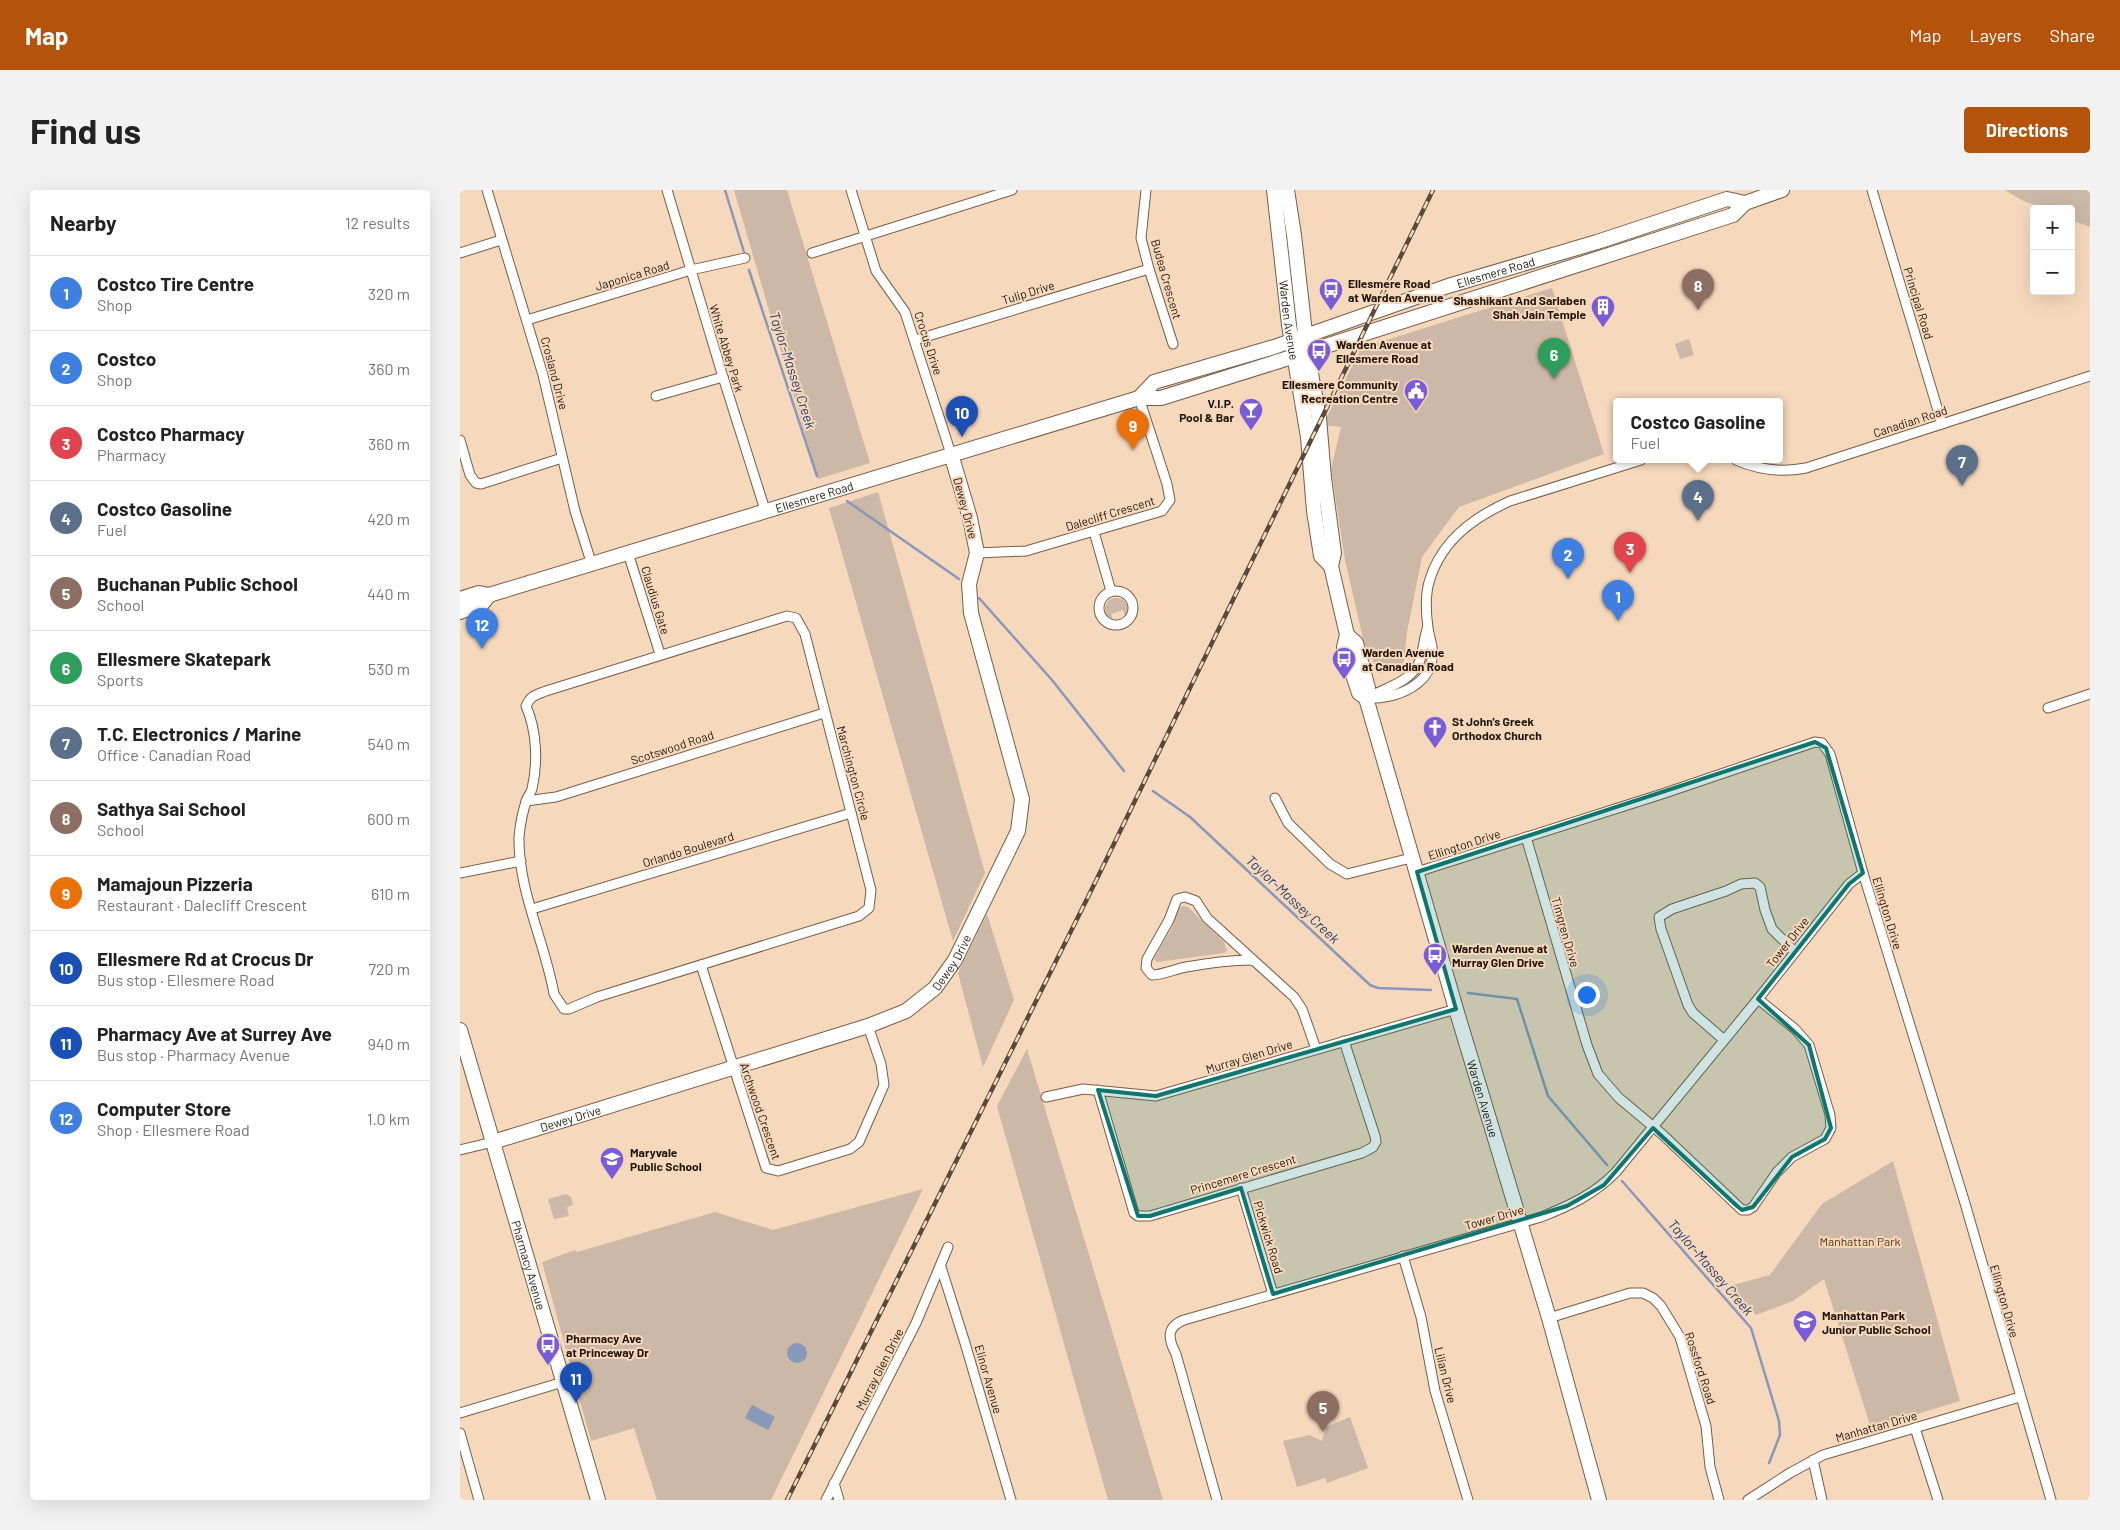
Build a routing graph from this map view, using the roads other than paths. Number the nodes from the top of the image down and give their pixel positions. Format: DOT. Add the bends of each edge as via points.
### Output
graph roads {
  1 [pos="487,190"];
  2 [pos="667,190"];
  3 [pos="851,190"];
  4 [pos="1012,190"];
  5 [pos="1146,190"];
  6 [pos="1274,190"];
  7 [pos="1287,190"];
  8 [pos="1782,190"];
  9 [pos="1872,190"];
  10 [pos="1745,203"];
  11 [pos="865,236"];
  12 [pos="501,240"];
  13 [pos="1597,242"];
  14 [pos="460,252"];
  15 [pos="812,252"];
  16 [pos="1601,256"];
  17 [pos="745,258"];
  18 [pos="1149,269"];
  19 [pos="691,270"];
  20 [pos="527,320"];
  21 [pos="1298,338"];
  22 [pos="915,340"];
  23 [pos="1173,344"];
  24 [pos="1300,353"];
  25 [pos="2090,376"];
  26 [pos="723,377"];
  27 [pos="656,396"];
  28 [pos="1140,398"];
  29 [pos="1942,424"];
  30 [pos="460,440"];
  31 [pos="951,454"];
  32 [pos="562,458"];
  33 [pos="1630,463"];
  34 [pos="1745,463"];
  35 [pos="766,512"];
  36 [pos="1094,532"];
  37 [pos="977,552"];
  38 [pos="628,554"];
  39 [pos="592,565"];
  40 [pos="1111,591"];
  41 [pos="489,595"];
  42 [pos="460,599"];
  43 [pos="460,612"];
  44 [pos="660,654"];
  45 [pos="2090,694"];
  46 [pos="1366,698"];
  47 [pos="2048,708"];
  48 [pos="824,713"];
  49 [pos="1275,798"];
  50 [pos="526,801"];
  51 [pos="851,813"];
  52 [pos="1526,837"];
  53 [pos="1411,858"];
  54 [pos="520,861"];
  55 [pos="1417,872"];
  56 [pos="460,873"];
  57 [pos="1863,873"];
  58 [pos="532,909"];
  59 [pos="1795,952"];
  60 [pos="1252,960"];
  61 [pos="701,965"];
  62 [pos="1758,999"];
  63 [pos="1456,1009"];
  64 [pos="868,1026"];
  65 [pos="460,1030"];
  66 [pos="1723,1039"];
  67 [pos="1344,1041"];
  68 [pos="1316,1049"];
  69 [pos="732,1067"];
  70 [pos="1098,1090"];
  71 [pos="1046,1097"];
  72 [pos="1652,1128"];
  73 [pos="493,1142"];
  74 [pos="460,1150"];
  75 [pos="1241,1188"];
  76 [pos="1519,1222"];
  77 [pos="948,1247"];
  78 [pos="1403,1256"];
  79 [pos="940,1267"];
  80 [pos="1273,1294"];
  81 [pos="1549,1318"];
  82 [pos="563,1382"];
  83 [pos="2020,1397"];
  84 [pos="460,1413"];
  85 [pos="1915,1428"];
  86 [pos="460,1434"];
  87 [pos="1813,1460"];
  88 [pos="834,1484"];
  89 [pos="479,1500"];
  90 [pos="598,1500"];
  91 [pos="826,1500"];
  92 [pos="839,1500"];
  93 [pos="1011,1500"];
  94 [pos="1217,1500"];
  95 [pos="1468,1500"];
  96 [pos="1599,1500"];
  97 [pos="1719,1500"];
  98 [pos="1748,1500"];
  99 [pos="1822,1500"];
  100 [pos="1938,1500"];
  101 [pos="2051,1500"];
  1 -- 12 [label="street, Crosland Drive"];
  2 -- 19 [label="street, White Abbey Park"];
  3 -- 11 [label="street, Crocus Drive"];
  4 -- 11 [label="street"];
  5 -- 18 [label="street, Budea Crescent" via="1141,238"];
  6 -- 21 [label="main road, Warden Avenue"];
  7 -- 21 [label="main road, Warden Avenue" via="1294,235"];
  8 -- 10 [label="main road, Ellesmere Road"];
  9 -- 29 [label="street, Principal Road"];
  10 -- 13 [label="main road, Ellesmere Road" via="1727,199"];
  10 -- 16 [label="main road, Ellesmere Road" via="1733,214"];
  11 -- 15 [label="street"];
  11 -- 22 [label="street, Crocus Drive" via="876,271 903,307"];
  12 -- 14 [label="street"];
  12 -- 20 [label="street, Crosland Drive"];
  13 -- 16 [label="main road"];
  13 -- 21 [label="main road, Ellesmere Road" via="1448,286"];
  16 -- 24 [label="main road, Ellesmere Road"];
  17 -- 19 [label="street, Japonica Road"];
  18 -- 22 [label="street, Tulip Drive"];
  18 -- 23 [label="street, Budea Crescent"];
  19 -- 20 [label="street, Japonica Road"];
  19 -- 26 [label="street, White Abbey Park"];
  20 -- 32 [label="street, Crosland Drive" via="549,395"];
  21 -- 24 [label="main road, Warden Avenue"];
  21 -- 28 [label="main road, Ellesmere Road" via="1154,382"];
  22 -- 31 [label="street, Crocus Drive"];
  24 -- 28 [label="main road, Ellesmere Road" via="1161,398"];
  24 -- 46 [label="main road, Warden Avenue" via="1319,418 1334,553 1330,566 1348,635 1344,648 1359,693"];
  25 -- 29 [label="street, Canadian Road"];
  26 -- 27 [label="street"];
  26 -- 35 [label="street, White Abbey Park"];
  28 -- 31 [label="main road, Ellesmere Road"];
  28 -- 36 [label="street, Dalecliff Crescent" via="1170,500 1162,511"];
  29 -- 34 [label="street, Canadian Road" via="1798,470 1767,470"];
  30 -- 32 [label="street" via="470,475 480,484"];
  31 -- 35 [label="main road, Ellesmere Road"];
  31 -- 37 [label="main road, Dewey Drive"];
  32 -- 39 [label="street, Crosland Drive"];
  33 -- 46 [label="street" via="1510,501 1493,508 1464,528 1440,556 1430,578 1427,589 1428,627 1433,648 1431,662 1423,678 1402,693 1381,699"];
  35 -- 38 [label="main road, Ellesmere Road"];
  36 -- 37 [label="street, Dalecliff Crescent" via="1026,551"];
  36 -- 40 [label="street"];
  37 -- 64 [label="main road, Dewey Drive" via="968,584 971,613 1022,799 1018,831 955,960 935,988 906,1011"];
  38 -- 39 [label="main road, Ellesmere Road"];
  38 -- 44 [label="street, Claudius Gate"];
  39 -- 41 [label="main road, Ellesmere Road"];
  41 -- 42 [label="main road, Ellesmere Road" via="479,593"];
  41 -- 43 [label="main road, Ellesmere Road" via="482,604"];
  44 -- 48 [label="street, Marchington Circle" via="787,616 796,618 805,634"];
  44 -- 50 [label="street, Marchington Circle" via="531,697 526,706 535,740 535,768"];
  45 -- 47 [label="street"];
  46 -- 53 [label="main road, Warden Avenue"];
  48 -- 50 [label="street, Scotswood Road" via="556,797"];
  48 -- 51 [label="street, Marchington Circle"];
  49 -- 53 [label="street" via="1288,823 1330,864 1347,874"];
  50 -- 54 [label="street, Marchington Circle" via="519,835"];
  51 -- 58 [label="street, Orlando Boulevard"];
  51 -- 61 [label="street, Marchington Circle" via="871,890 869,908 860,916"];
  52 -- 55 [label="street, Ellington Drive"];
  52 -- 57 [label="street, Ellington Drive" via="1815,742 1822,743 1830,754"];
  52 -- 72 [label="street, Timgren Drive" via="1592,1063 1619,1098"];
  53 -- 55 [label="main road, Warden Avenue"];
  54 -- 56 [label="street"];
  54 -- 58 [label="street, Marchington Circle"];
  55 -- 63 [label="main road, Warden Avenue"];
  57 -- 59 [label="street, Tower Drive" via="1849,884"];
  57 -- 83 [label="street, Ellington Drive" via="1964,1200"];
  58 -- 61 [label="street, Marchington Circle" via="554,994 564,1009"];
  59 -- 62 [label="street, Tower Drive"];
  59 -- 66 [label="street" via="1772,929 1760,887 1755,884 1741,884 1672,909 1659,917 1688,1005 1693,1014"];
  60 -- 60 [label="street" via="1207,918 1196,901 1182,897 1174,904 1169,920 1147,959 1146,968 1152,975 1158,975 1186,967"];
  60 -- 68 [label="street" via="1294,997 1302,1009"];
  61 -- 69 [label="street, Archwood Crescent"];
  62 -- 66 [label="street, Tower Drive"];
  62 -- 72 [label="street, Timgren Drive" via="1795,1029 1811,1050 1830,1115 1831,1128 1825,1139 1792,1157 1753,1207 1742,1210"];
  63 -- 67 [label="street, Murray Glen Drive"];
  63 -- 76 [label="main road, Warden Avenue"];
  64 -- 69 [label="main road, Dewey Drive"];
  64 -- 69 [label="street, Archwood Crescent" via="881,1064 884,1085 859,1142 850,1149 778,1171 766,1168"];
  65 -- 73 [label="main road, Pharmacy Avenue"];
  66 -- 72 [label="street, Tower Drive"];
  67 -- 68 [label="street, Murray Glen Drive"];
  67 -- 75 [label="street, Princemere Crescent" via="1375,1136 1373,1147"];
  68 -- 70 [label="street, Murray Glen Drive" via="1156,1096"];
  69 -- 73 [label="main road, Dewey Drive"];
  70 -- 71 [label="street, Murray Glen Drive" via="1066,1091"];
  70 -- 75 [label="street, Princemere Crescent" via="1134,1213 1138,1216 1150,1216"];
  72 -- 76 [label="street, Tower Drive" via="1601,1187 1567,1206"];
  73 -- 74 [label="street, Dewey Drive"];
  73 -- 82 [label="main road, Pharmacy Avenue"];
  75 -- 80 [label="street, Pickwick Road"];
  76 -- 78 [label="street, Tower Drive"];
  76 -- 81 [label="main road, Warden Avenue"];
  77 -- 79 [label="street, Murray Glen Drive"];
  78 -- 80 [label="street, Tower Drive"];
  78 -- 95 [label="street, Lilian Drive" via="1421,1317 1435,1391"];
  79 -- 88 [label="street, Murray Glen Drive" via="916,1324"];
  79 -- 93 [label="street, Elinor Avenue"];
  80 -- 94 [label="street, Tower Drive" via="1184,1320 1170,1332"];
  81 -- 96 [label="main road, Warden Avenue"];
  81 -- 97 [label="street, Rossford Road" via="1630,1293 1643,1293 1662,1306 1680,1336 1690,1369 1706,1426 1710,1467"];
  82 -- 84 [label="street"];
  82 -- 90 [label="main road, Pharmacy Avenue"];
  83 -- 85 [label="street, Manhattan Drive"];
  83 -- 101 [label="street, Ellington Drive"];
  85 -- 87 [label="street, Manhattan Drive"];
  85 -- 100 [label="street"];
  86 -- 89 [label="street"];
  87 -- 98 [label="street, Manhattan Drive"];
  87 -- 99 [label="street"];
  88 -- 91 [label="street, Murray Glen Drive"];
  88 -- 92 [label="street"];
}
